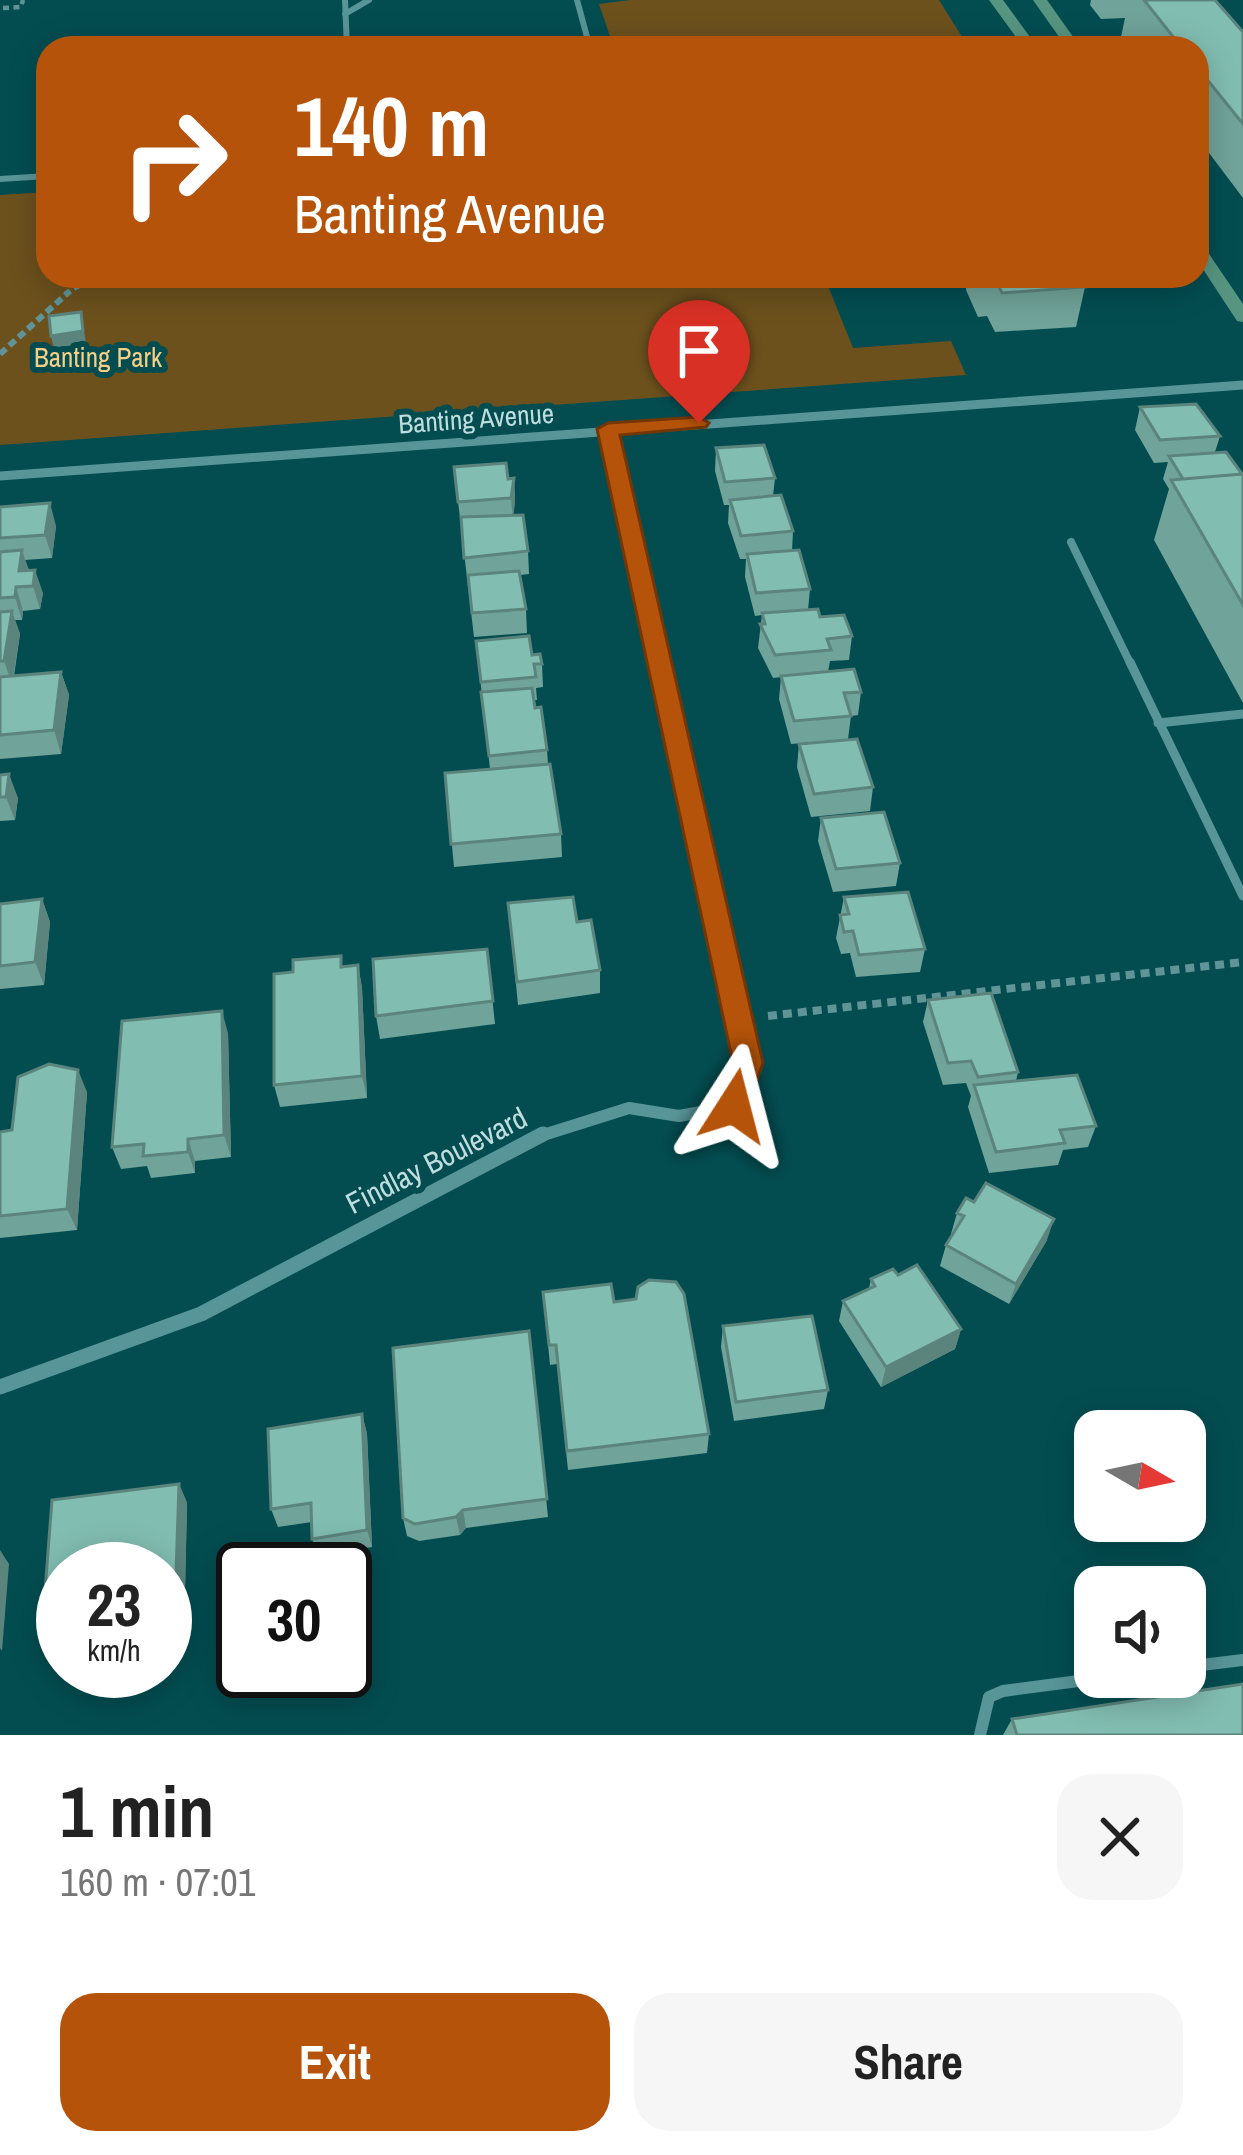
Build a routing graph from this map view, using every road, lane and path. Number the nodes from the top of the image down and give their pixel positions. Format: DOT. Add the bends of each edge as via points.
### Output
graph roads {
  1 [pos="23,0"];
  2 [pos="345,0"];
  3 [pos="370,0"];
  4 [pos="577,0"];
  5 [pos="996,0"];
  6 [pos="1040,0"];
  7 [pos="3,8"];
  8 [pos="346,14"];
  9 [pos="347,36"];
  10 [pos="587,36"];
  11 [pos="1022,36"];
  12 [pos="1066,36"];
  13 [pos="36,177"];
  14 [pos="0,179"];
  15 [pos="1209,268"];
  16 [pos="75,288"];
  17 [pos="1243,317"];
  18 [pos="0,354"];
  19 [pos="1243,385"];
  20 [pos="608,429"];
  21 [pos="0,476"];
  22 [pos="1070,542"];
  23 [pos="1243,714"];
  24 [pos="1158,723"];
  25 [pos="1243,896"];
  26 [pos="1243,962"];
  27 [pos="735,1019"];
  28 [pos="0,1387"];
  29 [pos="1243,1660"];
  30 [pos="1206,1664"];
  31 [pos="1074,1682"];
  32 [pos="980,1735"];
  1 -- 7 [label="path" via="22,7"];
  2 -- 8 [label="lane"];
  3 -- 8 [label="lane"];
  4 -- 10 [label="lane"];
  5 -- 11 [label="main road"];
  6 -- 12 [label="main road"];
  8 -- 9 [label="lane"];
  13 -- 14 [label="lane"];
  15 -- 17 [label="main road"];
  16 -- 18 [label="path"];
  19 -- 20 [label="street, Banting Avenue"];
  20 -- 21 [label="street, Banting Avenue"];
  20 -- 27 [label="street, Findlay Boulevard"];
  22 -- 24 [label="lane"];
  23 -- 24 [label="lane"];
  24 -- 25 [label="lane"];
  26 -- 27 [label="path"];
  27 -- 28 [label="street, Findlay Boulevard" via="748,1063 734,1106 679,1116 629,1108 543,1134 201,1314"];
  29 -- 30 [label="lane"];
  31 -- 32 [label="lane" via="989,1697"];
}
